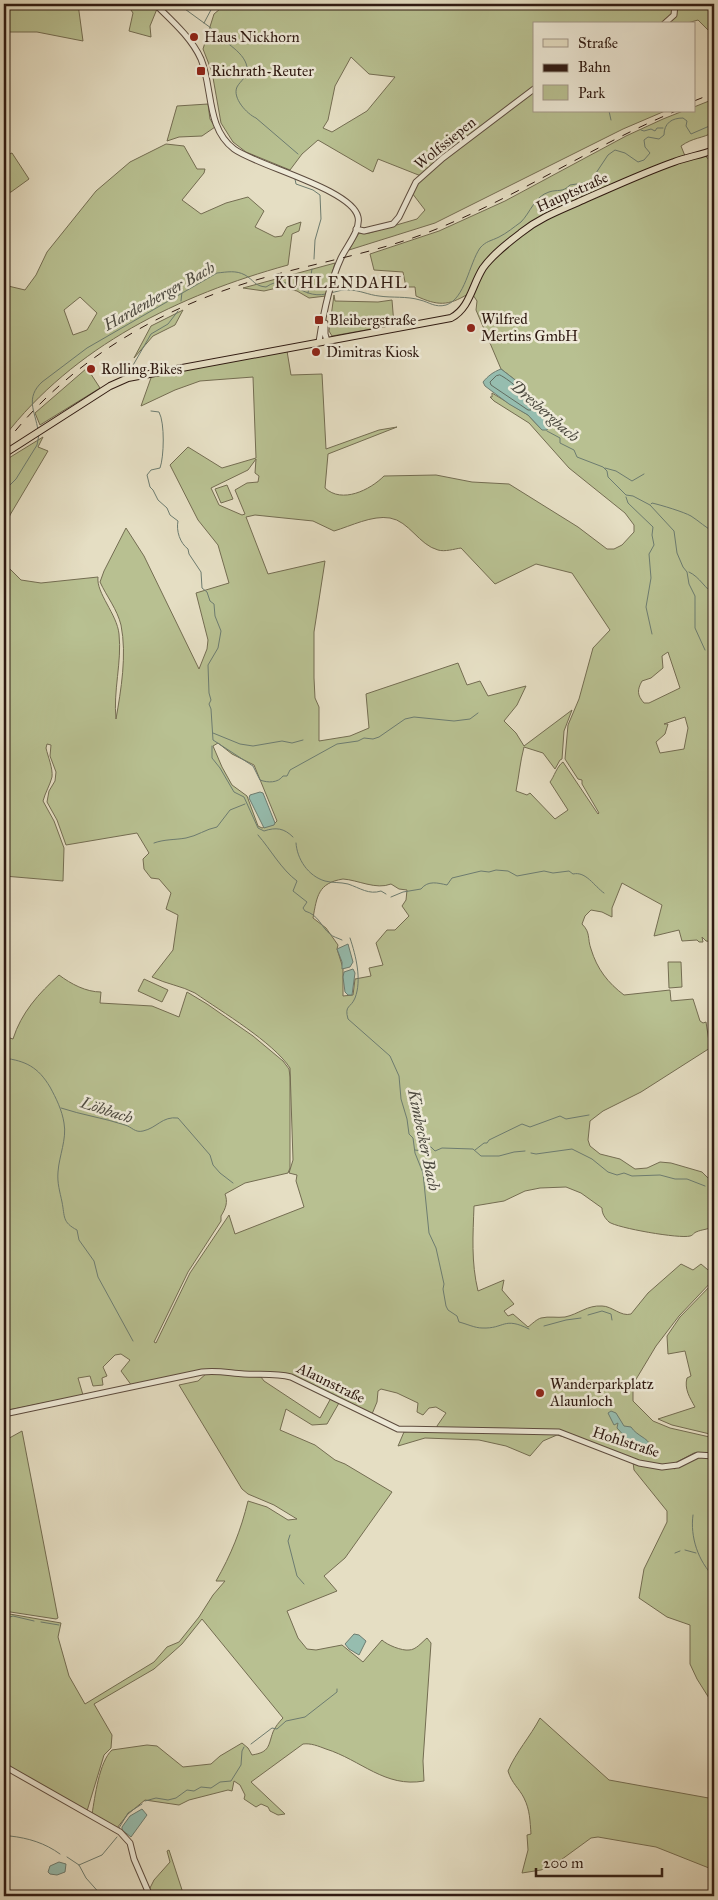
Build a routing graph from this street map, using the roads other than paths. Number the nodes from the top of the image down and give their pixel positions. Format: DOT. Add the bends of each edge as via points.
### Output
graph roads {
  1 [pos="155,4"];
  2 [pos="675,4"];
  3 [pos="666,22"];
  4 [pos="533,91"];
  5 [pos="714,150"];
  6 [pos="356,229"];
  7 [pos="328,303"];
  8 [pos="327,341"];
  9 [pos="319,342"];
  10 [pos="4,454"];
  11 [pos="4,1414"];
  12 [pos="559,1432"];
  13 [pos="714,1456"];
  14 [pos="4,1766"];
  15 [pos="150,1896"];
  1 -- 6 [label="street" via="198,53 216,124 229,145 250,158 303,178 348,203 357,214"];
  2 -- 3 [label="street" via="674,15"];
  4 -- 6 [label="street, Wolfssiepen" via="416,182 393,224 364,231"];
  5 -- 8 [label="main road, Hauptstraße" via="675,162 550,214 493,257 460,312 448,319"];
  6 -- 7 [label="street" via="340,258"];
  7 -- 8 [label="street"];
  7 -- 9 [label="street"];
  8 -- 9 [label="main road, Hauptstraße"];
  9 -- 10 [label="main road, Hauptstraße" via="128,378 110,386"];
  11 -- 12 [label="street, Alaunstraße" via="202,1372 221,1371 291,1377 398,1429"];
  12 -- 13 [label="street, Hohlstraße" via="638,1462 662,1467 678,1465 698,1455"];
  14 -- 15 [label="street" via="120,1832 130,1843"];
}
